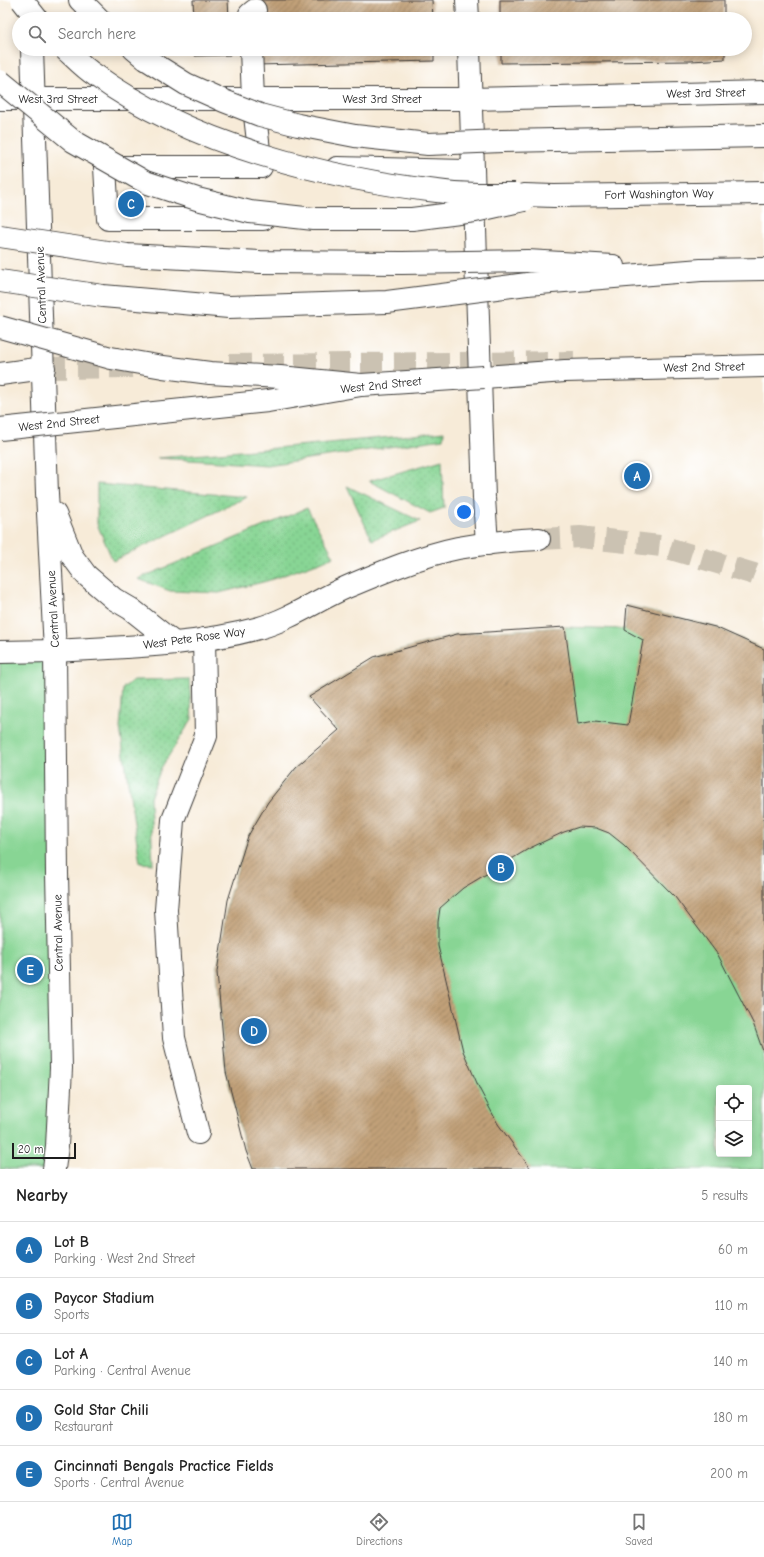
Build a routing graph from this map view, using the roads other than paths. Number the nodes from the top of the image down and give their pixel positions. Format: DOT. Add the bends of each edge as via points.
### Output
graph roads {
  1 [pos="22,0"];
  2 [pos="30,0"];
  3 [pos="80,0"];
  4 [pos="467,0"];
  5 [pos="31,12"];
  6 [pos="31,12"];
  7 [pos="92,12"];
  8 [pos="468,12"];
  9 [pos="32,56"];
  10 [pos="73,56"];
  11 [pos="142,56"];
  12 [pos="252,56"];
  13 [pos="468,56"];
  14 [pos="0,81"];
  15 [pos="764,92"];
  16 [pos="33,99"];
  17 [pos="253,99"];
  18 [pos="470,99"];
  19 [pos="0,100"];
  20 [pos="764,136"];
  21 [pos="261,166"];
  22 [pos="764,193"];
  23 [pos="524,198"];
  24 [pos="0,236"];
  25 [pos="764,269"];
  26 [pos="700,270"];
  27 [pos="0,281"];
  28 [pos="0,327"];
  29 [pos="764,366"];
  30 [pos="44,368"];
  31 [pos="0,374"];
  32 [pos="361,386"];
  33 [pos="0,429"];
  34 [pos="47,493"];
  35 [pos="539,539"];
  36 [pos="487,544"];
  37 [pos="204,639"];
  38 [pos="174,643"];
  39 [pos="55,651"];
  40 [pos="0,652"];
  41 [pos="198,1133"];
  42 [pos="54,1169"];
  1 -- 5 [label="main road, bridge"];
  2 -- 6 [label="main road"];
  3 -- 7 [label="main road"];
  4 -- 8 [label="main road"];
  9 -- 16 [label="main road, Central Avenue"];
  10 -- 23 [label="main road, bridge" via="94,75 142,105 188,128 245,149 310,169 365,180 447,192"];
  11 -- 20 [label="main road, bridge" via="186,84 260,115 355,136 428,144"];
  12 -- 17 [label="main road"];
  13 -- 18 [label="main road"];
  14 -- 23 [label="main road, bridge" via="73,141 145,182 250,212 314,219 412,219 475,211"];
  15 -- 18 [label="main road, West 3rd Street"];
  16 -- 17 [label="main road, West 3rd Street"];
  16 -- 19 [label="main road, West 3rd Street"];
  16 -- 30 [label="main road, Central Avenue"];
  17 -- 18 [label="main road, West 3rd Street"];
  17 -- 21 [label="main road"];
  18 -- 36 [label="main road"];
  21 -- 21 [label="main road" via="105,167 108,219 468,220 466,171"];
  22 -- 23 [label="main road, Fort Washington Way"];
  24 -- 26 [label="main road, bridge" via="127,255 260,262 527,262"];
  25 -- 26 [label="main road"];
  26 -- 27 [label="main road, bridge" via="528,284 387,302 228,306 103,296"];
  28 -- 32 [label="main road, bridge" via="111,358 163,367"];
  29 -- 32 [label="main road, West 2nd Street, bridge" via="565,371"];
  30 -- 31 [label="main road"];
  30 -- 34 [label="main road, Central Avenue"];
  32 -- 33 [label="main road, West 2nd Street, bridge" via="268,401"];
  34 -- 38 [label="main road" via="72,556 86,575"];
  34 -- 39 [label="main road, Central Avenue"];
  35 -- 36 [label="main road, West Pete Rose Way"];
  36 -- 37 [label="main road, West Pete Rose Way" via="457,549 400,566 345,588 287,618 260,628"];
  37 -- 38 [label="main road, West Pete Rose Way"];
  37 -- 41 [label="main road" via="206,736 173,820 166,910 174,1038"];
  38 -- 39 [label="main road, West Pete Rose Way"];
  39 -- 40 [label="main road, West Pete Rose Way"];
  39 -- 42 [label="main road, Central Avenue" via="61,1068"];
}
